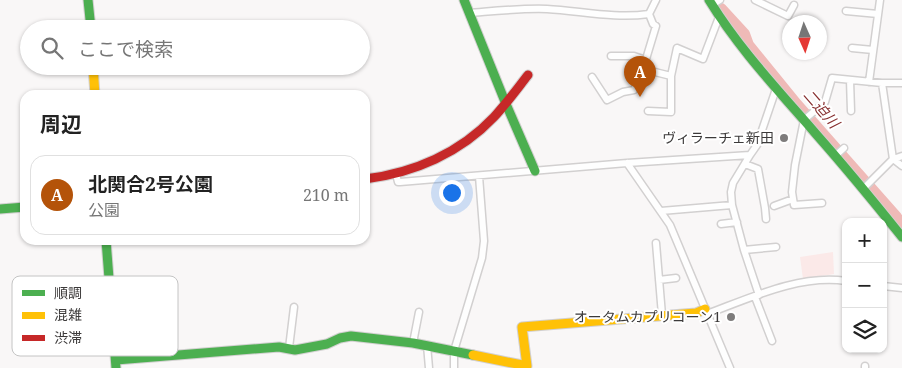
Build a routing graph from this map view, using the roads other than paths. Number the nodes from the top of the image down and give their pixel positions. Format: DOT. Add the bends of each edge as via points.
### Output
graph roads {
  1 [pos="88,0"];
  2 [pos="464,0"];
  3 [pos="656,0"];
  4 [pos="755,0"];
  5 [pos="880,0"];
  6 [pos="714,2"];
  7 [pos="794,5"];
  8 [pos="846,11"];
  9 [pos="469,13"];
  10 [pos="649,14"];
  11 [pos="878,14"];
  12 [pos="719,17"];
  13 [pos="90,20"];
  14 [pos="852,48"];
  15 [pos="873,50"];
  16 [pos="611,56"];
  17 [pos="646,60"];
  18 [pos="643,69"];
  19 [pos="94,75"];
  20 [pos="528,75"];
  21 [pos="671,76"];
  22 [pos="592,78"];
  23 [pos="850,80"];
  24 [pos="869,82"];
  25 [pos="882,83"];
  26 [pos="902,83"];
  27 [pos="776,89"];
  28 [pos="95,90"];
  29 [pos="506,104"];
  30 [pos="648,111"];
  31 [pos="851,111"];
  32 [pos="807,118"];
  33 [pos="844,148"];
  34 [pos="750,155"];
  35 [pos="835,156"];
  36 [pos="902,156"];
  37 [pos="893,158"];
  38 [pos="627,164"];
  39 [pos="745,164"];
  40 [pos="902,166"];
  41 [pos="535,171"];
  42 [pos="396,174"];
  43 [pos="479,176"];
  44 [pos="370,178"];
  45 [pos="866,186"];
  46 [pos="793,199"];
  47 [pos="822,204"];
  48 [pos="732,205"];
  49 [pos="774,206"];
  50 [pos="20,207"];
  51 [pos="0,209"];
  52 [pos="661,211"];
  53 [pos="766,219"];
  54 [pos="736,222"];
  55 [pos="721,224"];
  56 [pos="902,237"];
  57 [pos="656,243"];
  58 [pos="106,245"];
  59 [pos="776,247"];
  60 [pos="744,250"];
  61 [pos="109,276"];
  62 [pos="676,278"];
  63 [pos="659,280"];
  64 [pos="842,280"];
  65 [pos="887,286"];
  66 [pos="902,288"];
  67 [pos="757,296"];
  68 [pos="294,307"];
  69 [pos="706,311"];
  70 [pos="418,312"];
  71 [pos="662,315"];
  72 [pos="772,341"];
  73 [pos="413,343"];
  74 [pos="427,346"];
  75 [pos="289,348"];
  76 [pos="454,351"];
  77 [pos="116,364"];
  78 [pos="429,368"];
  79 [pos="454,368"];
  80 [pos="730,368"];
  1 -- 13 [label="street"];
  2 -- 9 [label="street"];
  3 -- 10 [label="street"];
  4 -- 7 [label="street" via="788,16"];
  5 -- 11 [label="street"];
  6 -- 12 [label="street"];
  8 -- 11 [label="street"];
  9 -- 10 [label="street" via="536,9"];
  9 -- 29 [label="street"];
  10 -- 17 [label="street" via="656,26"];
  11 -- 15 [label="street"];
  12 -- 21 [label="street" via="704,59 677,48"];
  12 -- 27 [label="street"];
  14 -- 15 [label="street"];
  15 -- 24 [label="street"];
  16 -- 17 [label="street" via="634,56"];
  17 -- 18 [label="street"];
  18 -- 21 [label="street"];
  18 -- 22 [label="street" via="634,90 607,100"];
  19 -- 28 [label="street"];
  20 -- 29 [label="street"];
  21 -- 30 [label="street" via="671,112"];
  23 -- 24 [label="street"];
  23 -- 31 [label="street"];
  23 -- 32 [label="street" via="832,78 825,102"];
  24 -- 25 [label="street"];
  25 -- 26 [label="street"];
  25 -- 37 [label="street"];
  27 -- 32 [label="street"];
  27 -- 34 [label="street" via="757,145"];
  29 -- 41 [label="street"];
  29 -- 42 [label="street" via="462,144 439,158"];
  32 -- 35 [label="street"];
  32 -- 46 [label="street" via="795,165"];
  33 -- 35 [label="street"];
  34 -- 38 [label="street"];
  34 -- 39 [label="street"];
  35 -- 45 [label="street"];
  36 -- 37 [label="street"];
  37 -- 40 [label="street"];
  37 -- 45 [label="street"];
  38 -- 41 [label="street"];
  38 -- 52 [label="street"];
  39 -- 48 [label="street" via="733,183"];
  39 -- 53 [label="street" via="758,169"];
  41 -- 43 [label="street"];
  42 -- 43 [label="street" via="398,182"];
  42 -- 44 [label="street"];
  43 -- 76 [label="street" via="484,241 482,258"];
  45 -- 56 [label="street"];
  46 -- 47 [label="street" via="794,205"];
  46 -- 49 [label="street"];
  48 -- 52 [label="street"];
  48 -- 54 [label="street"];
  50 -- 51 [label="street"];
  52 -- 69 [label="street"];
  54 -- 55 [label="street"];
  54 -- 60 [label="street"];
  57 -- 63 [label="street"];
  58 -- 61 [label="street"];
  59 -- 60 [label="street"];
  60 -- 67 [label="street"];
  62 -- 63 [label="street"];
  63 -- 71 [label="street"];
  64 -- 67 [label="street" via="819,280 784,286"];
  65 -- 66 [label="street"];
  67 -- 69 [label="street"];
  67 -- 72 [label="street"];
  68 -- 75 [label="street"];
  69 -- 71 [label="street"];
  69 -- 80 [label="street"];
  70 -- 73 [label="street"];
  71 -- 76 [label="street" via="522,327 527,366"];
  73 -- 74 [label="street"];
  73 -- 75 [label="street" via="351,336 327,344 295,350"];
  74 -- 76 [label="street"];
  74 -- 78 [label="street"];
  75 -- 77 [label="street"];
  76 -- 79 [label="street"];
}
